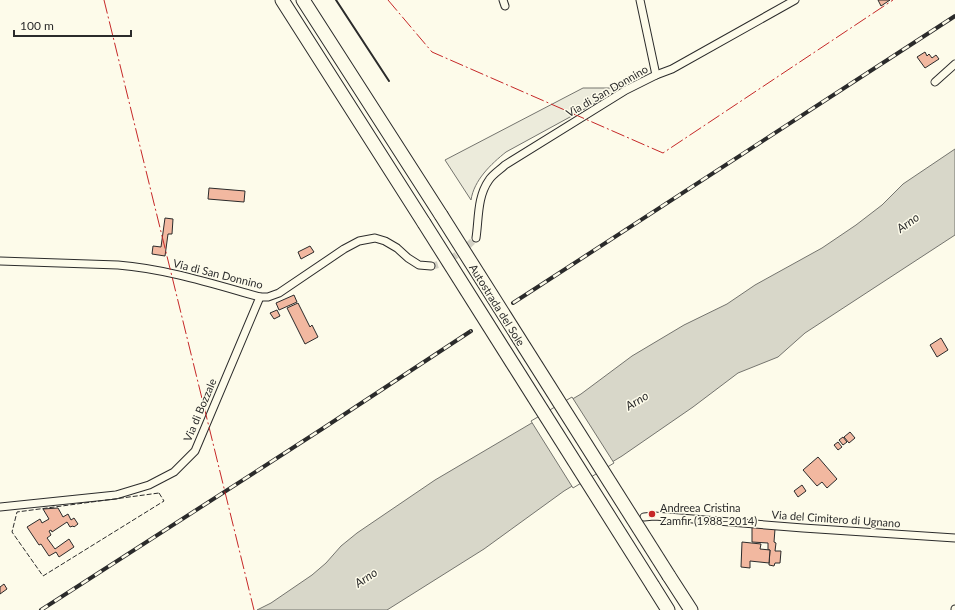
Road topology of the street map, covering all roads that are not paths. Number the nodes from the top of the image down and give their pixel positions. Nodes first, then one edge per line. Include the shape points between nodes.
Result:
1 (282, 0) edge
2 (303, 0) edge
3 (640, 0) edge
4 (795, 0) edge
5 (955, 64) edge
6 (656, 75) junction
7 (935, 82) dead end
8 (476, 238) tunnel mouth
9 (0, 261) edge
10 (431, 266) tunnel mouth
11 (260, 297) junction
12 (0, 507) edge
13 (644, 517) dead end
14 (955, 538) edge
15 (668, 610) edge
16 (691, 610) edge

1 - 15 highway, Autostrada del Sole, bridge
2 - 16 highway, Autostrada del Sole, bridge
3 - 6 street
4 - 6 street, Via di San Donnino via 672,69
5 - 7 street
6 - 8 street, Via di San Donnino via 626,90 505,165 489,179 480,198
9 - 11 street, Via di San Donnino via 137,266
10 - 11 street, Via di San Donnino via 419,265 385,241 367,239 344,249 279,293
11 - 12 street, Via di Bozzale via 195,451 174,472 149,485 116,495
13 - 14 street, Via del Cimitero di Ugnano

